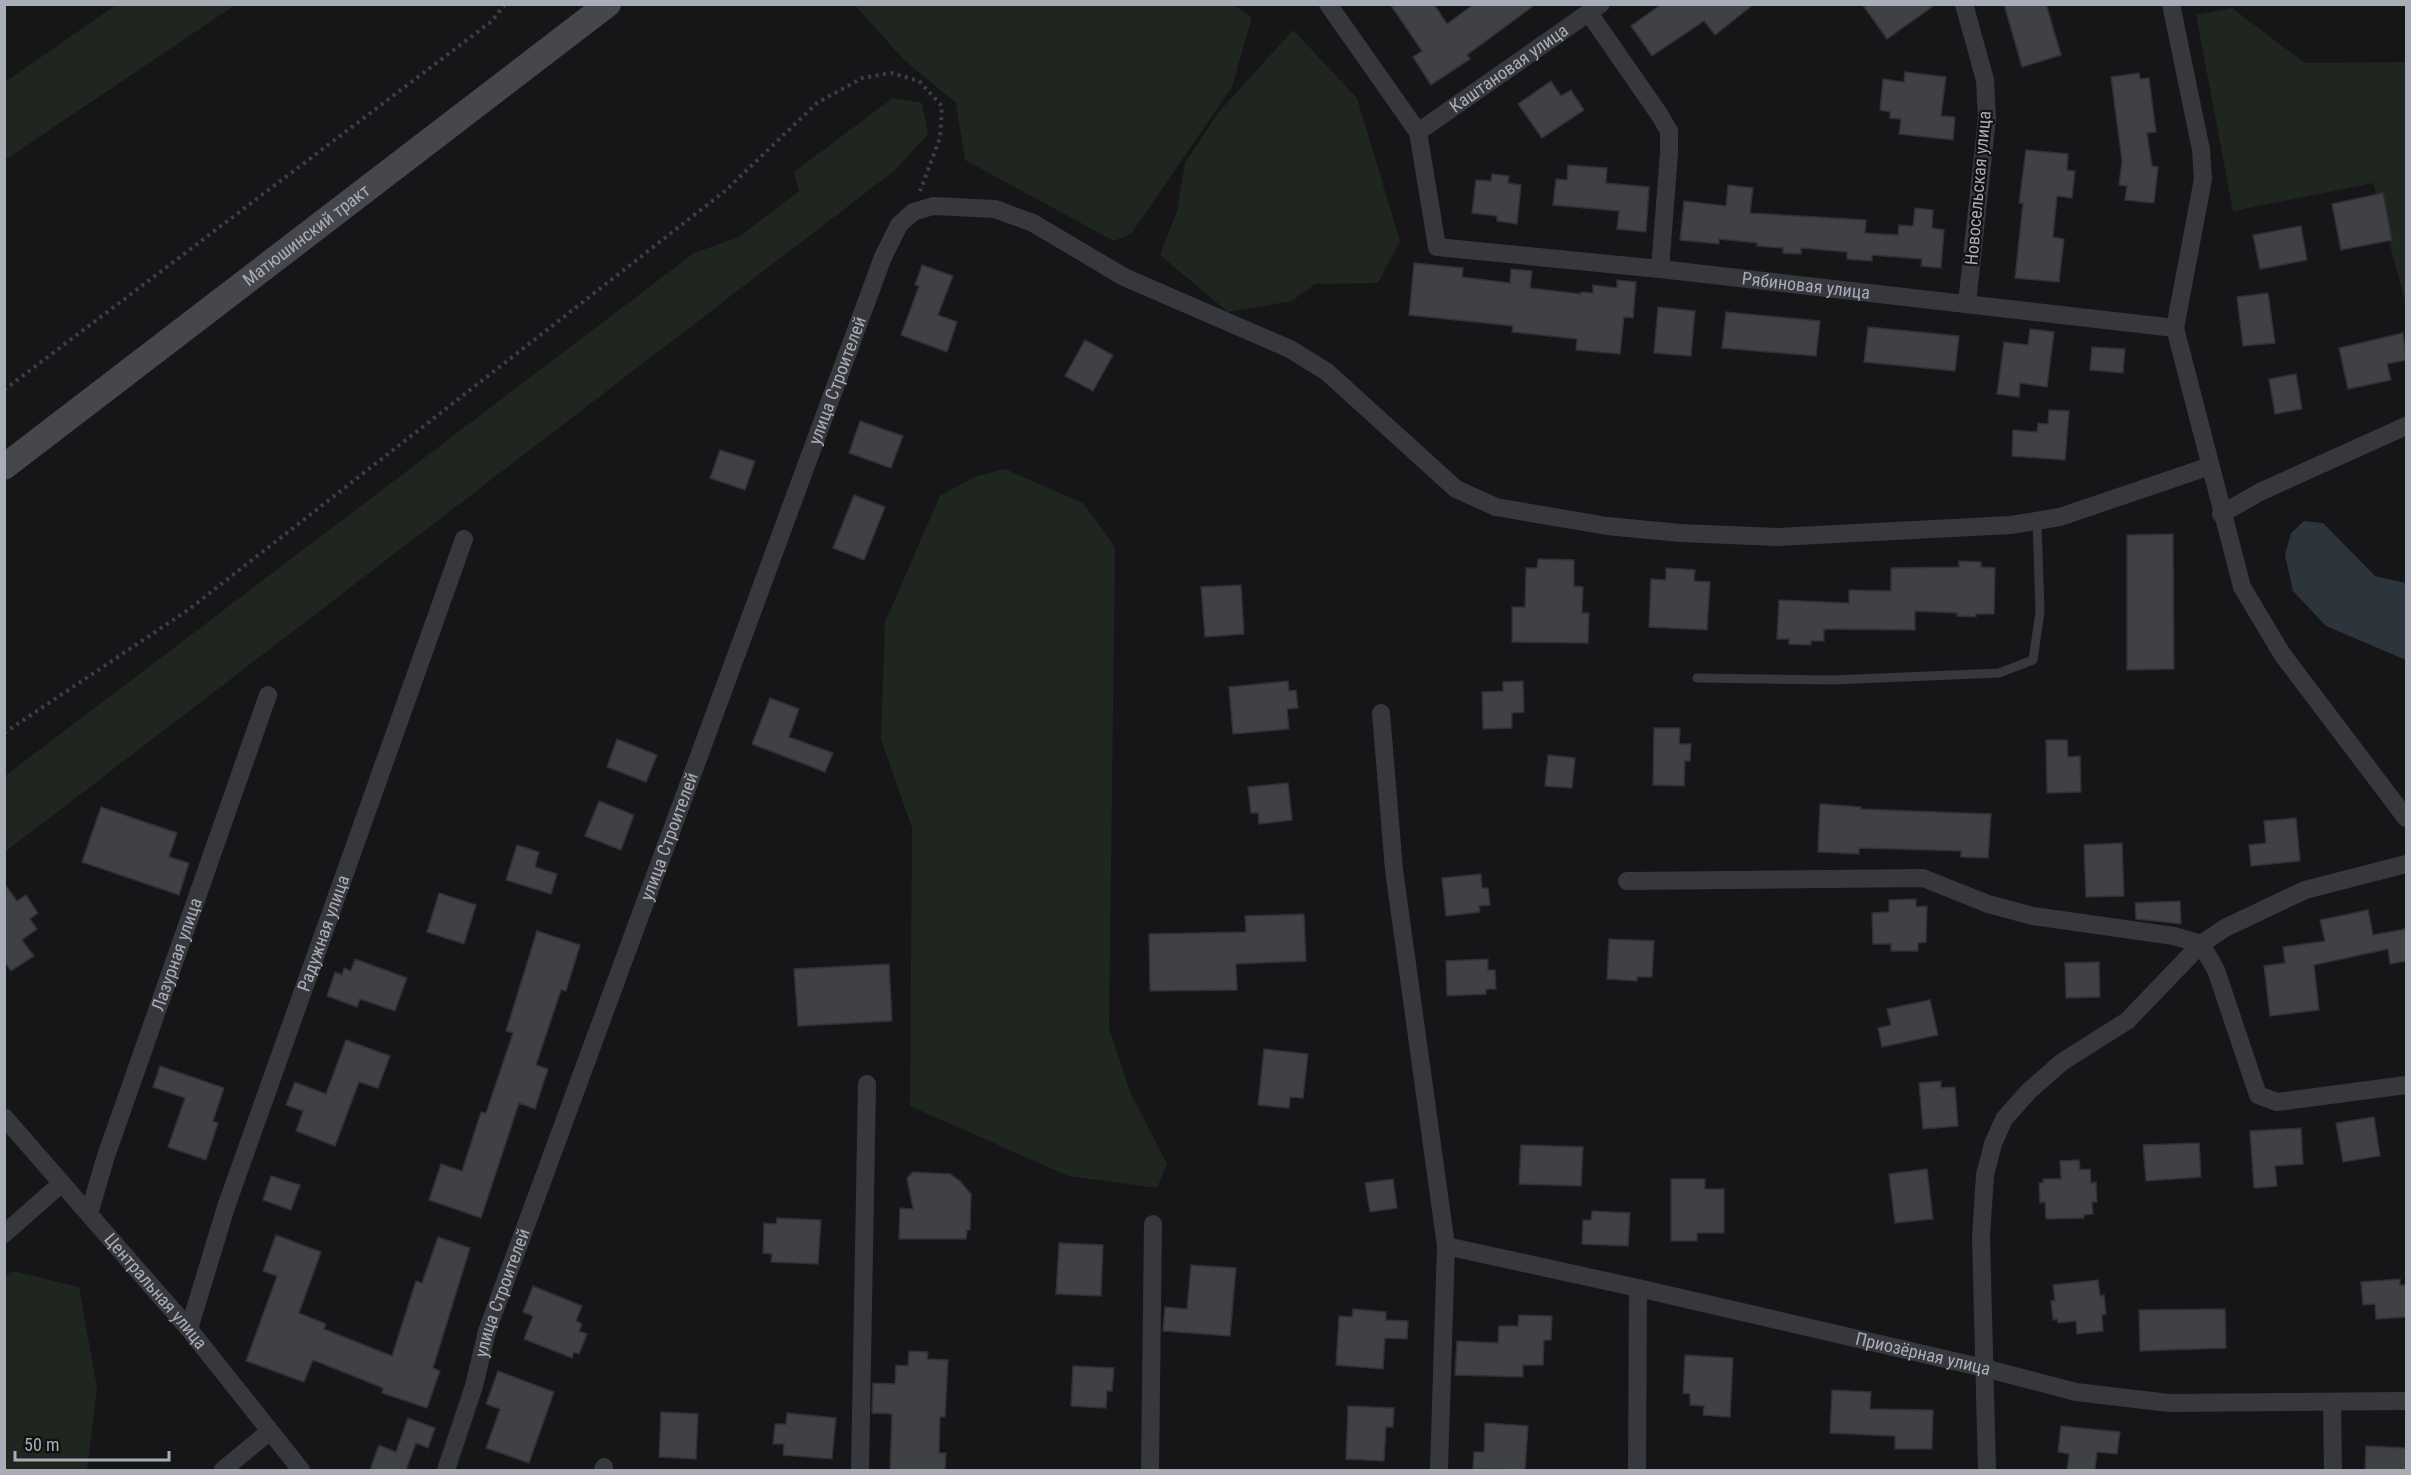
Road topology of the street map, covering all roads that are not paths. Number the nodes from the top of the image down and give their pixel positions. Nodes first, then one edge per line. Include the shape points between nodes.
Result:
1 (608, 4) edge
2 (1328, 4) edge
3 (1964, 4) edge
4 (2171, 4) edge
5 (1595, 9) edge
6 (1418, 132) junction
7 (1660, 268) junction
8 (1967, 303) junction
9 (2175, 328) junction
10 (2406, 426) edge
11 (2210, 466) junction
12 (4, 467) edge
13 (2221, 514) junction
14 (2037, 521) junction
15 (464, 539) dead end
16 (1696, 678) dead end
17 (268, 695) dead end
18 (1381, 713) dead end
19 (2406, 819) edge
20 (2406, 864) edge
21 (1627, 881) dead end
22 (2201, 944) junction
23 (867, 1084) dead end
24 (2406, 1085) edge
25 (4, 1117) edge
26 (62, 1183) junction
27 (89, 1214) junction
28 (1153, 1224) dead end
29 (4, 1234) edge
30 (1446, 1246) junction
31 (1638, 1288) junction
32 (189, 1329) junction
33 (1984, 1368) junction
34 (2406, 1401) edge
35 (2332, 1402) junction
36 (270, 1431) junction
37 (224, 1470) edge
38 (301, 1470) edge
39 (446, 1470) edge
40 (860, 1470) edge
41 (1150, 1470) edge
42 (1439, 1470) edge
43 (1637, 1470) edge
44 (1987, 1470) edge
45 (2333, 1470) edge

1 - 12 main road, Матюшинский тракт
2 - 6 street
3 - 8 street, Новосельская улица via 1985,80 1987,118
4 - 9 street via 2201,150 2203,179
5 - 6 street, Каштановая улица
5 - 7 street via 1669,131
6 - 7 street, Рябиновая улица via 1437,247
7 - 8 street, Рябиновая улица
8 - 9 street, Рябиновая улица
9 - 11 street
10 - 13 street via 2260,492
11 - 13 street
11 - 14 street via 2060,517
13 - 19 street via 2242,587 2276,645
14 - 16 lane via 2040,612 2033,660 1999,673 1833,680
14 - 39 street, улица Строителей via 1777,537 1607,526 1496,507 1456,489 1327,372 1290,349 1124,277 1033,223 995,209 933,206 912,212 898,225 879,268 487,1331 474,1386
15 - 32 street, Радужная улица via 226,1207
17 - 27 street, Лазурная улица
18 - 30 street via 1394,870
20 - 22 street via 2306,890 2225,928
21 - 22 street via 1923,878 1988,904 2033,916 2174,936
22 - 24 street via 2216,970 2258,1095 2277,1102
22 - 33 street via 2127,1021 2062,1062 2004,1119 1985,1175 1981,1237
23 - 40 street
25 - 26 street, Центральная улица
26 - 27 street, Центральная улица
26 - 29 street
27 - 32 street, Центральная улица
28 - 41 street
30 - 31 street, Приозёрная улица
30 - 42 street
31 - 33 street, Приозёрная улица
31 - 43 street
32 - 36 street, Центральная улица
33 - 35 street, Приозёрная улица via 2076,1392 2169,1403
33 - 44 street
34 - 35 street, Приозёрная улица
35 - 45 street
36 - 37 street
36 - 38 street, Центральная улица

